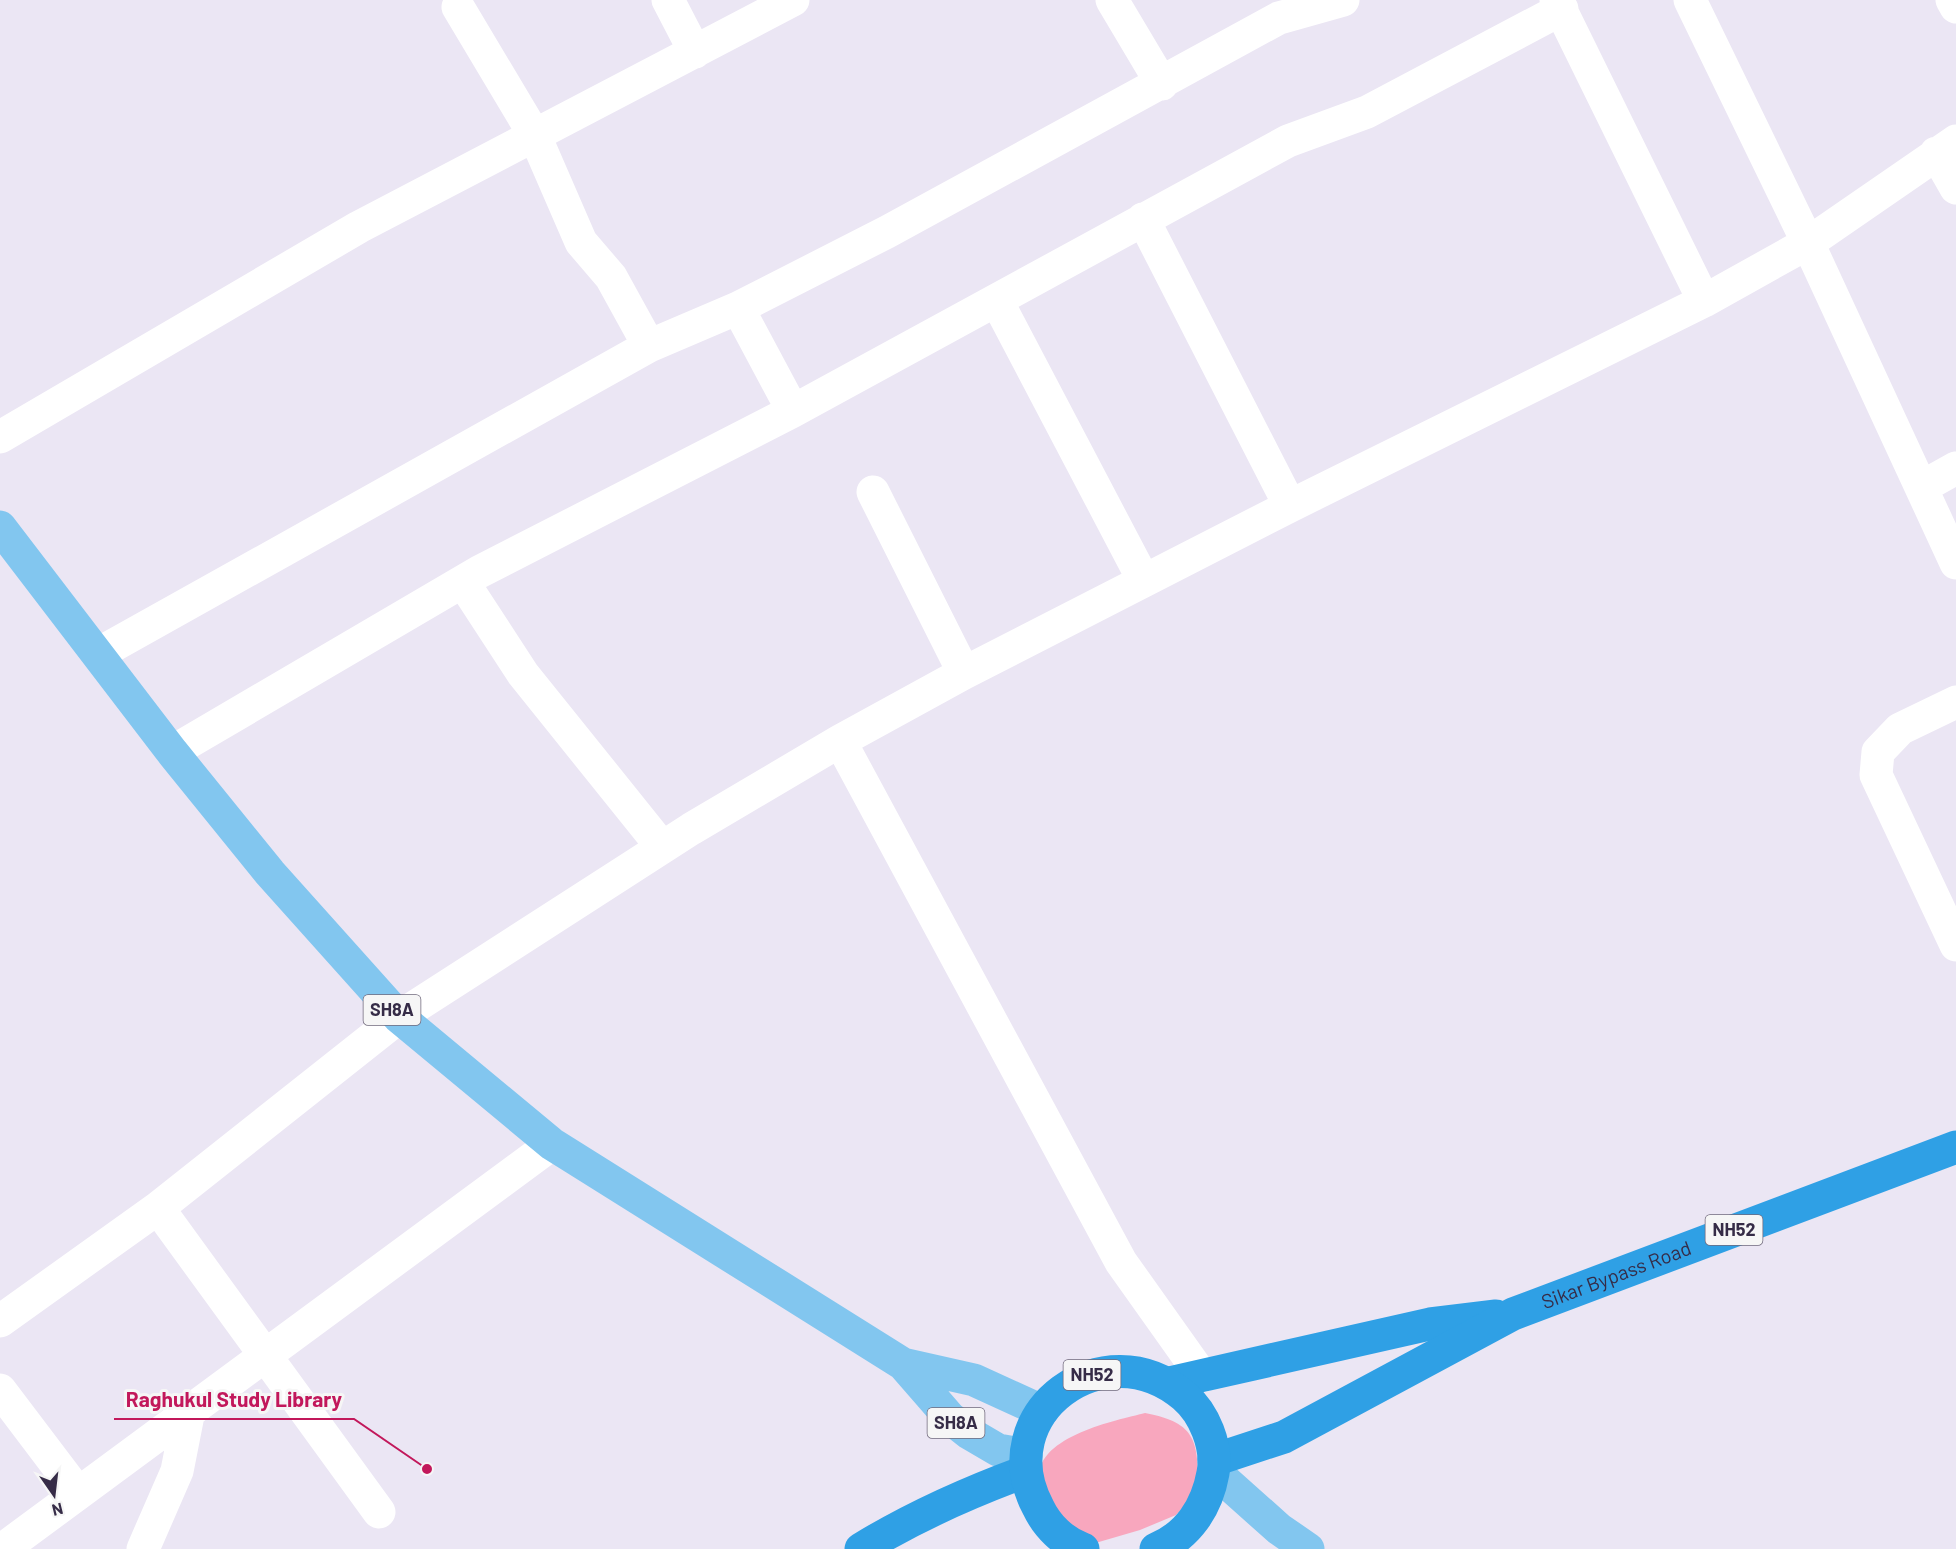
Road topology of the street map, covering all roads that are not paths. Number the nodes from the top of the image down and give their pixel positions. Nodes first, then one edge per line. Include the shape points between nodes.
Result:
1 (668, 0) edge
2 (793, 0) edge
3 (1112, 0) edge
4 (1343, 0) edge
5 (1690, 0) edge
6 (1952, 0) edge
7 (1559, 5) edge
8 (458, 7) dead end
9 (1956, 7) edge
10 (694, 52) junction
11 (1162, 84) junction
12 (535, 136) junction
13 (1946, 147) edge
14 (1956, 188) edge
15 (1143, 219) junction
16 (1808, 243) junction
17 (997, 301) junction
18 (1704, 301) junction
19 (738, 308) junction
20 (649, 346) junction
21 (793, 411) junction
22 (0, 436) edge
23 (1956, 468) edge
24 (1922, 487) junction
25 (873, 492) dead end
26 (1290, 506) junction
27 (0, 527) edge
28 (1956, 563) edge
29 (1144, 581) junction
30 (463, 582) junction
31 (98, 654) junction
32 (964, 673) junction
33 (1956, 702) edge
34 (840, 741) junction
35 (172, 752) junction
36 (662, 848) junction
37 (1956, 945) edge
38 (399, 1017) junction
39 (552, 1144) junction
40 (1956, 1146) edge
41 (158, 1208) junction
42 (1513, 1314) junction
43 (0, 1321) edge
44 (264, 1354) junction
45 (903, 1364) junction
46 (1202, 1376) junction
47 (1168, 1383) junction
48 (0, 1389) edge
49 (189, 1410) junction
50 (1042, 1411) junction
51 (1025, 1464) junction
52 (1214, 1466) junction
53 (78, 1493) junction
54 (379, 1512) dead end
55 (1076, 1548) edge
56 (3, 1549) edge
57 (143, 1549) edge
58 (861, 1549) edge
59 (1156, 1549) edge
60 (1308, 1549) edge

1 - 10 street
2 - 10 street
3 - 11 street
4 - 11 street via 1279,18
5 - 16 street
6 - 9 street
7 - 15 street via 1367,112 1288,141
7 - 18 street
8 - 12 street
10 - 12 street
11 - 19 street
12 - 20 street via 581,242 611,277
12 - 22 street via 359,227
13 - 14 street
13 - 16 street
15 - 17 street
15 - 26 street
16 - 18 street
16 - 24 street
17 - 21 street
17 - 29 street
18 - 26 street
19 - 20 street
19 - 21 street
20 - 31 street
21 - 30 street
23 - 24 street
24 - 28 street
25 - 32 street
26 - 29 street
27 - 31 main road, SH8A
29 - 32 street
30 - 35 street
30 - 36 street via 523,674
31 - 35 main road, SH8A
32 - 34 street
33 - 37 street via 1900,729 1878,752 1876,775
34 - 36 street
34 - 46 street via 1121,1262
35 - 38 main road, SH8A via 270,873
36 - 38 street
38 - 39 main road, SH8A
38 - 41 street
39 - 44 street
39 - 45 main road, SH8A
40 - 42 highway, Sikar Bypass Road / NH52
41 - 43 street
41 - 44 street
42 - 46 highway, Sikar Bypass Road / NH52 via 1430,1324
42 - 52 highway, Sikar Bypass Road / NH52 via 1284,1437
44 - 49 street
44 - 54 street
45 - 50 main road, SH8A via 974,1380
45 - 51 main road, SH8A via 956,1423
46 - 47 highway, Sikar Bypass Road / NH52
47 - 50 highway, NH52 via 1142,1372 1114,1370 1086,1376
47 - 52 highway, NH52 via 1192,1403 1208,1430
48 - 53 street
49 - 53 street
49 - 57 street via 177,1471
50 - 51 highway, NH52 via 1029,1439
51 - 55 highway via 1032,1497 1043,1517
51 - 58 highway via 901,1524
52 - 59 highway, NH52 via 1209,1494 1199,1514 1184,1532
52 - 60 main road via 1279,1529
53 - 56 street

